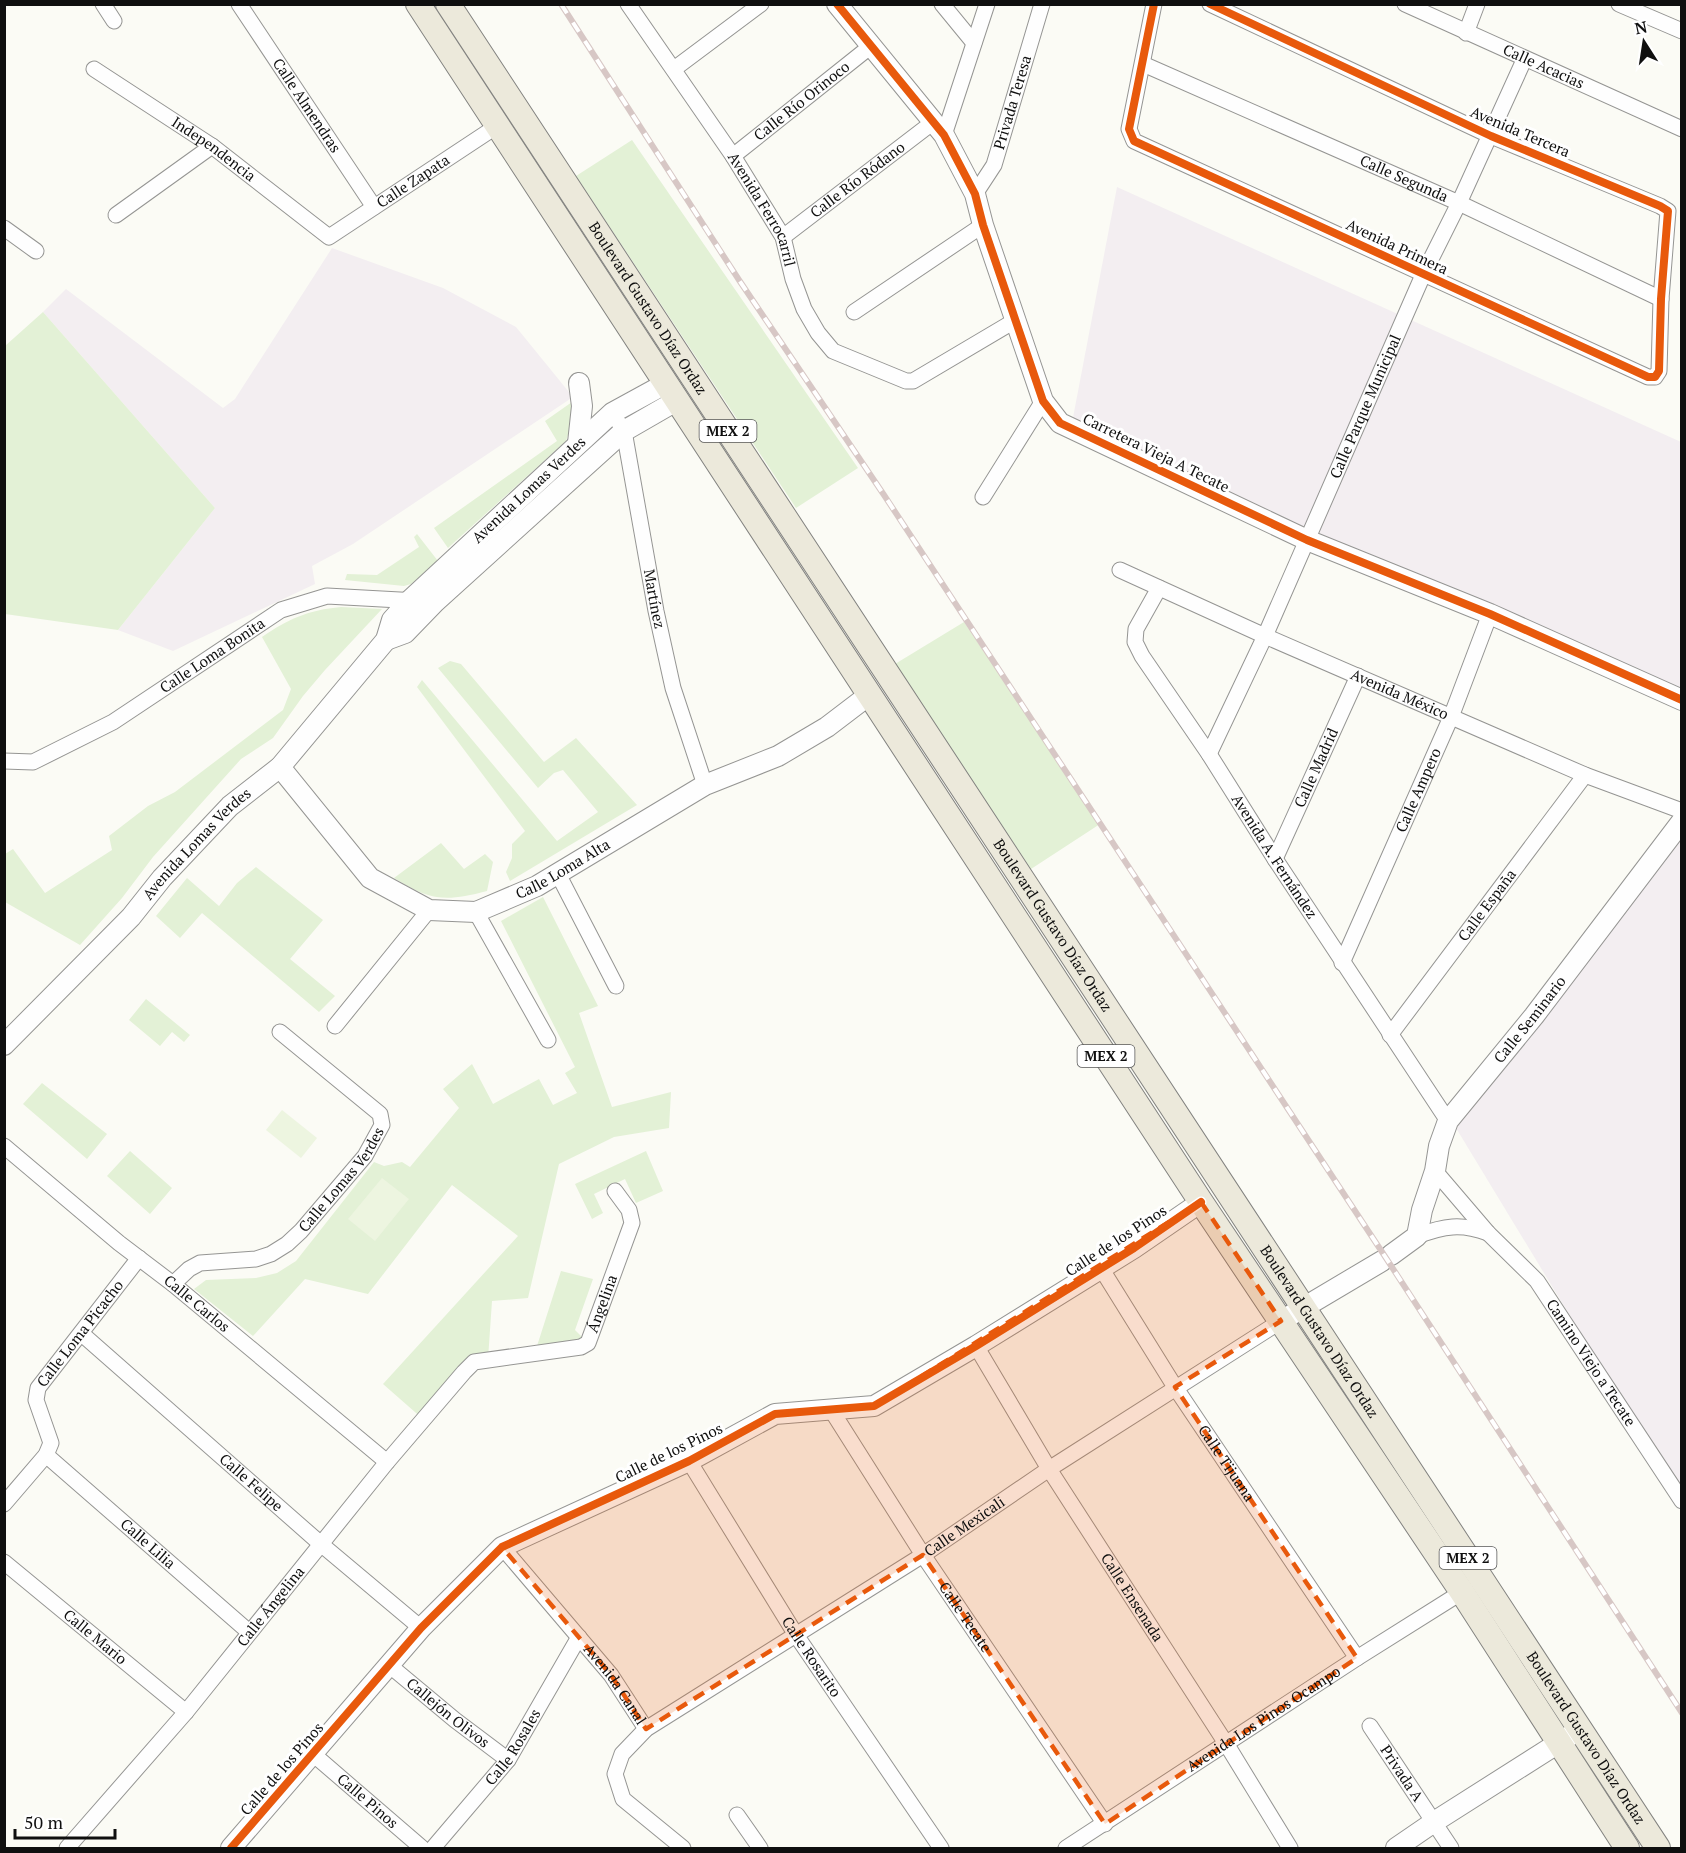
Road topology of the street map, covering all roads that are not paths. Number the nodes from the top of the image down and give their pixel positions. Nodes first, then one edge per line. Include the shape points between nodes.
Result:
1 (104, 4) edge
2 (239, 4) edge
3 (418, 4) edge
4 (448, 4) edge
5 (628, 4) edge
6 (761, 4) edge
7 (837, 4) edge
8 (942, 4) edge
9 (987, 4) edge
10 (1042, 4) edge
11 (1154, 4) edge
12 (1210, 4) edge
13 (1405, 4) edge
14 (1477, 4) edge
15 (1619, 4) edge
16 (114, 21) dead end
17 (1682, 31) edge
18 (1466, 33) junction
19 (974, 43) junction
20 (871, 46) junction
21 (1524, 60) junction
22 (1143, 64) junction
23 (94, 69) dead end
24 (674, 69) junction
25 (497, 126) junction
26 (938, 129) junction
27 (1682, 129) edge
28 (1491, 136) junction
29 (212, 146) junction
30 (733, 156) junction
31 (975, 194) junction
32 (1459, 203) junction
33 (374, 207) junction
34 (116, 215) dead end
35 (983, 225) junction
36 (4, 228) edge
37 (329, 237) joint
38 (783, 237) junction
39 (36, 251) dead end
40 (1423, 274) junction
41 (1661, 299) junction
42 (854, 312) dead end
43 (1016, 320) junction
44 (1655, 377) joint
45 (579, 383) dead end
46 (670, 392) junction
47 (1043, 401) junction
48 (612, 413) junction
49 (624, 431) junction
50 (578, 444) junction
51 (983, 497) dead end
52 (1307, 540) junction
53 (1120, 570) dead end
54 (1158, 588) junction
55 (410, 600) junction
56 (435, 602) junction
57 (1490, 614) junction
58 (1266, 636) junction
59 (386, 640) junction
60 (1358, 676) junction
61 (869, 695) junction
62 (1682, 700) edge
63 (1451, 717) junction
64 (1209, 754) junction
65 (4, 760) edge
66 (280, 767) junction
67 (1585, 775) junction
68 (705, 785) junction
69 (1682, 812) edge
70 (1682, 821) edge
71 (1008, 858) junction
72 (1275, 859) junction
73 (557, 872) junction
74 (987, 872) junction
75 (429, 910) junction
76 (476, 912) junction
77 (1342, 963) junction
78 (616, 986) dead end
79 (334, 1026) dead end
80 (280, 1032) dead end
81 (1390, 1035) junction
82 (548, 1040) dead end
83 (4, 1045) edge
84 (1448, 1121) junction
85 (4, 1146) edge
86 (1435, 1171) junction
87 (615, 1191) dead end
88 (1201, 1202) junction
89 (1488, 1233) junction
90 (1417, 1236) junction
91 (139, 1258) junction
92 (1101, 1268) junction
93 (173, 1284) junction
94 (1302, 1307) junction
95 (1281, 1321) junction
96 (82, 1334) junction
97 (976, 1346) junction
98 (474, 1362) joint
99 (1175, 1387) junction
100 (830, 1408) junction
101 (46, 1455) junction
102 (689, 1461) junction
103 (387, 1462) junction
104 (1049, 1469) junction
105 (1682, 1501) edge
106 (4, 1504) edge
107 (322, 1545) junction
108 (502, 1547) junction
109 (923, 1555) junction
110 (4, 1562) edge
111 (1462, 1592) junction
112 (421, 1628) junction
113 (249, 1632) junction
114 (796, 1635) junction
115 (579, 1636) junction
116 (1357, 1658) junction
117 (389, 1665) junction
118 (186, 1712) junction
119 (1370, 1726) dead end
120 (1580, 1728) junction
121 (646, 1729) junction
122 (1558, 1743) junction
123 (1227, 1744) junction
124 (313, 1754) junction
125 (508, 1760) junction
126 (737, 1815) dead end
127 (1434, 1822) junction
128 (1105, 1824) junction
129 (67, 1848) edge
130 (231, 1848) edge
131 (422, 1848) edge
132 (434, 1848) edge
133 (683, 1848) edge
134 (760, 1848) edge
135 (942, 1848) edge
136 (1066, 1848) edge
137 (1290, 1848) edge
138 (1396, 1848) edge
139 (1451, 1848) edge
140 (1627, 1848) edge
141 (1658, 1848) edge

1 - 16 street
2 - 33 street, Calle Almendras
3 - 25 main road, Boulevard Gustavo Díaz Ordaz / MEX 2
4 - 71 main road, Boulevard Gustavo Díaz Ordaz / MEX 2
5 - 24 street, Avenida Ferrocarril
6 - 24 street
7 - 20 street, Carretera Vieja A Tecate
8 - 19 street
9 - 19 street
10 - 31 street, Privada Teresa via 994,165
11 - 22 street
12 - 28 street, Avenida Tercera
13 - 18 street, Calle Acacias
14 - 18 street
15 - 17 street
18 - 21 street, Calle Acacias
19 - 26 street
20 - 26 street, Carretera Vieja A Tecate
20 - 30 street, Calle Río Orinoco
21 - 27 street, Calle Acacias
21 - 28 street, Calle Parque Municipal
22 - 32 street, Calle Segunda
22 - 40 street, Avenida Primera via 1129,129 1134,141
23 - 29 street, Independencia
24 - 30 street, Avenida Ferrocarril
25 - 33 street, Calle Zapata
25 - 46 main road, Boulevard Gustavo Díaz Ordaz / MEX 2
26 - 31 street, Carretera Vieja A Tecate
26 - 38 street, Calle Río Ródano
28 - 32 street, Calle Parque Municipal
28 - 41 street, Avenida Tercera via 1668,211
29 - 34 street
29 - 37 street, Independencia
30 - 38 street, Avenida Ferrocarril
31 - 35 street, Carretera Vieja A Tecate
32 - 40 street, Calle Parque Municipal
32 - 41 street, Calle Segunda
33 - 37 street, Calle Zapata
35 - 42 street
35 - 43 street, Carretera Vieja A Tecate
36 - 39 street
38 - 43 street, Avenida Ferrocarril via 804,309 833,351 906,381 913,381
40 - 44 street, Avenida Primera
40 - 52 street, Calle Parque Municipal
41 - 44 street, Avenida Tercera via 1659,371
43 - 47 street, Carretera Vieja A Tecate
45 - 50 street via 582,406
46 - 48 street, Avenida Lomas Verdes
46 - 49 street, Avenida Lomas Verdes
46 - 61 main road, Boulevard Gustavo Díaz Ordaz / MEX 2
47 - 51 street
47 - 52 street, Carretera Vieja A Tecate via 1060,423
48 - 49 street, Martínez
48 - 50 street, Avenida Lomas Verdes
49 - 56 street, Avenida Lomas Verdes
49 - 68 street, Martínez via 671,677
50 - 55 street, Avenida Lomas Verdes
52 - 57 street, Carretera Vieja A Tecate
52 - 58 street, Calle Parque Municipal
53 - 54 street, Avenida México
54 - 58 street, Avenida México
54 - 64 street, Avenida A. Fernández via 1136,629 1135,642
55 - 56 street, Calle Loma Bonita
55 - 59 street, Avenida Lomas Verdes via 392,620
55 - 65 street, Calle Loma Bonita via 327,596 281,610 113,722 33,762
56 - 59 street, Avenida Lomas Verdes via 405,633
57 - 62 street, Carretera Vieja A Tecate
57 - 63 street, Calle Ampero
58 - 60 street, Avenida México
58 - 64 street, Calle Parque Municipal
59 - 66 street, Avenida Lomas Verdes
60 - 63 street, Avenida México
60 - 72 street, Calle Madrid
61 - 68 street, Calle Loma Alta via 827,727 778,756
61 - 74 main road, Boulevard Gustavo Díaz Ordaz / MEX 2
63 - 67 street, Avenida México
63 - 77 street, Calle Ampero
64 - 72 street, Avenida A. Fernández
66 - 75 street, Calle Loma Alta via 370,878
66 - 83 street, Avenida Lomas Verdes via 230,806 131,917
67 - 69 street, Avenida México
67 - 81 street, Calle España
68 - 73 street, Calle Loma Alta
70 - 84 street, Calle Seminario via 1534,1016
71 - 74 main road
71 - 94 main road, Boulevard Gustavo Díaz Ordaz / MEX 2
72 - 77 street, Avenida A. Fernández
73 - 76 street, Calle Loma Alta via 537,886
73 - 78 street
74 - 88 main road, Boulevard Gustavo Díaz Ordaz / MEX 2
75 - 76 street, Calle Loma Alta
75 - 79 street
76 - 82 street
77 - 81 street, Avenida A. Fernández
80 - 93 street, Calle Lomas Verdes via 380,1114 382,1125 365,1156 287,1244 256,1259 200,1263
81 - 84 street, Avenida A. Fernández
84 - 86 street, Calle Seminario
85 - 91 street, Calle Carlos
86 - 89 street, Camino Viejo a Tecate
86 - 90 street, Calle Seminario
87 - 98 street, Ángelina via 632,1223 588,1343
88 - 92 street, Calle de los Pinos
88 - 95 main road, Boulevard Gustavo Díaz Ordaz / MEX 2
89 - 90 street via 1454,1226
89 - 105 street, Camino Viejo a Tecate via 1537,1281
90 - 94 street
91 - 93 street, Calle Carlos
91 - 96 street, Calle Loma Picacho
92 - 97 street, Calle de los Pinos
92 - 99 street, Calle Tijuana
93 - 103 street, Calle Carlos
94 - 95 street
94 - 120 main road, Boulevard Gustavo Díaz Ordaz / MEX 2
95 - 99 street, Calle Mexicali
95 - 111 main road, Boulevard Gustavo Díaz Ordaz / MEX 2
96 - 101 street, Calle Loma Picacho via 38,1388 36,1400 51,1443
96 - 107 street, Calle Felipe
97 - 100 street, Calle de los Pinos via 874,1406
97 - 104 street, Calle Ensenada
98 - 103 street, Calle Ángelina
99 - 104 street, Calle Mexicali
99 - 116 street, Calle Tijuana
100 - 102 street, Calle de los Pinos via 775,1414
100 - 109 street, Calle Tecate
101 - 106 street
101 - 113 street, Calle Lilia
102 - 108 street, Calle de los Pinos
102 - 114 street, Calle Rosarito
103 - 107 street, Calle Ángelina
104 - 109 street, Calle Mexicali
104 - 123 street, Calle Ensenada
107 - 112 street, Calle Felipe
107 - 113 street, Calle Ángelina
108 - 112 street, Calle de los Pinos
108 - 115 street, Avenida Canal
109 - 114 street, Calle Mexicali
109 - 128 street, Calle Tecate
110 - 118 street, Calle Mario
111 - 116 street, Avenida Los Pinos Ocampo
111 - 122 main road, Boulevard Gustavo Díaz Ordaz / MEX 2
112 - 117 street, Calle de los Pinos
113 - 118 street, Calle Ángelina
114 - 121 street, Calle Mexicali
114 - 135 street, Calle Rosarito
115 - 121 street, Avenida Canal
115 - 125 street, Calle Rosales
116 - 123 street, Avenida Los Pinos Ocampo
117 - 124 street, Calle de los Pinos
117 - 125 street, Callejón Olivos
118 - 129 street, Calle Ángelina
119 - 127 street, Privada A
120 - 122 street
120 - 141 main road, Boulevard Gustavo Díaz Ordaz / MEX 2
121 - 133 street, Avenida Canal via 622,1754 615,1774 623,1799
122 - 127 street
122 - 140 main road, Boulevard Gustavo Díaz Ordaz / MEX 2
123 - 128 street, Avenida Los Pinos Ocampo
123 - 137 street, Calle Ensenada
124 - 130 street, Calle de los Pinos
124 - 131 street, Calle Pinos
125 - 132 street, Calle Rosales
126 - 134 street
127 - 138 street
127 - 139 street, Privada A
128 - 136 street, Avenida Los Pinos Ocampo

